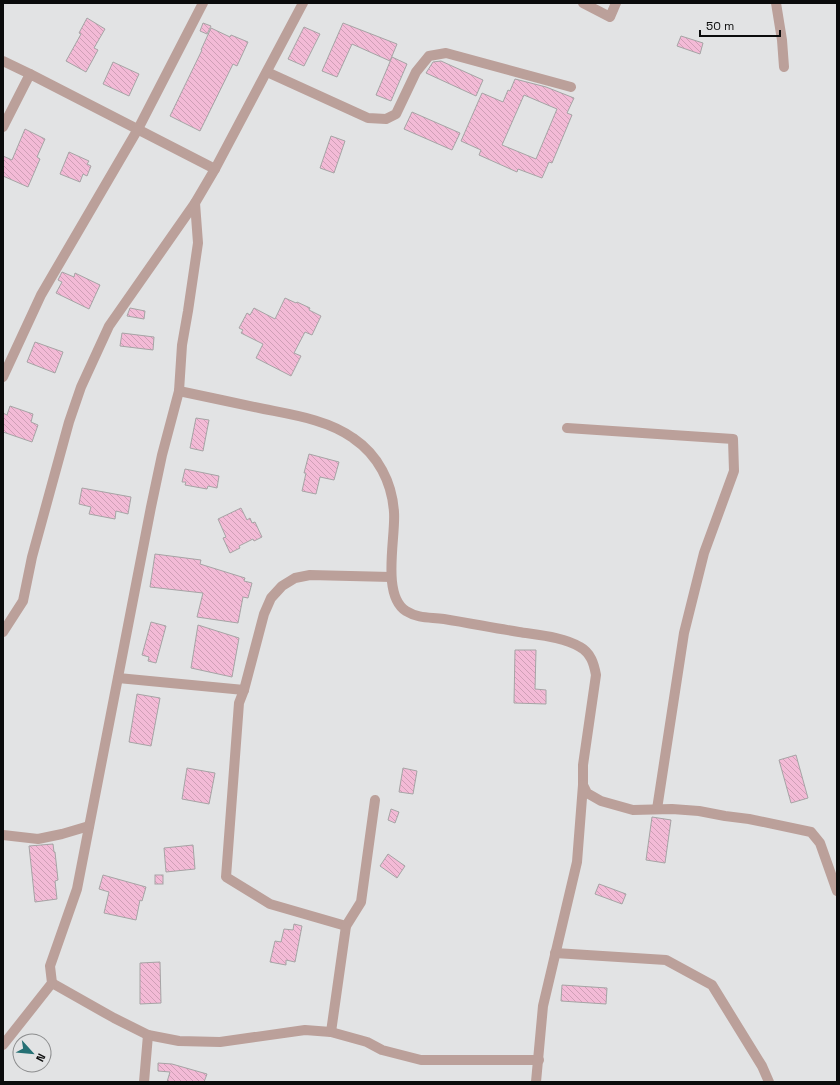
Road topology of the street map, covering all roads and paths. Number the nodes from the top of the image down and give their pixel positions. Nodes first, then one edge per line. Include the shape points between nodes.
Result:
1 (203, 3) edge
2 (303, 3) edge
3 (583, 3) edge
4 (616, 3) edge
5 (776, 3) edge
6 (3, 61) edge
7 (784, 67) dead end
8 (267, 72) junction
9 (30, 74) junction
10 (571, 87) dead end
11 (3, 127) edge
12 (138, 130) junction
13 (215, 169) junction
14 (195, 203) junction
15 (3, 377) edge
16 (179, 390) junction
17 (567, 428) dead end
18 (391, 577) junction
19 (3, 632) edge
20 (118, 678) junction
21 (244, 690) junction
22 (583, 785) junction
23 (375, 800) dead end
24 (657, 809) junction
25 (89, 826) junction
26 (3, 835) edge
27 (837, 891) edge
28 (346, 926) junction
29 (556, 953) junction
30 (52, 983) junction
31 (331, 1032) junction
32 (148, 1035) junction
33 (3, 1044) edge
34 (539, 1060) junction
35 (144, 1082) edge
36 (536, 1082) edge
37 (769, 1082) edge

1 - 12 street
2 - 8 street
3 - 4 street via 610,17
5 - 7 street
6 - 9 street
8 - 10 street via 368,118 386,119 396,114 416,72 429,56 446,53
8 - 13 street
9 - 11 street
9 - 12 street
12 - 13 street
12 - 15 street via 41,295
13 - 14 street
14 - 16 street via 198,243 182,345
14 - 19 street via 109,326 81,387 32,557 23,601
16 - 18 street via 327,425 353,438 372,454 386,477 392,496 394,513
16 - 20 street via 162,455
17 - 24 street via 733,439 734,471 704,553 684,633
18 - 21 street via 310,575 295,578 282,586 271,598 264,614
18 - 22 street via 395,597 405,610 420,618 443,619 560,639 580,647 590,656 596,675
20 - 21 street
20 - 25 street
21 - 28 street via 239,703 226,876 270,904
22 - 24 street via 587,792 601,801 633,810
22 - 29 street via 577,862
23 - 28 street via 361,902
24 - 27 street via 698,811 811,832 820,843
25 - 26 street via 38,839
25 - 30 street via 77,890 50,966
28 - 31 street
29 - 34 street via 543,1006
29 - 37 street via 666,960 712,985 762,1066
30 - 32 street
30 - 33 street
31 - 32 street via 305,1030 220,1042 179,1041
31 - 34 street via 366,1042 382,1050 421,1060
32 - 35 street
34 - 36 street

